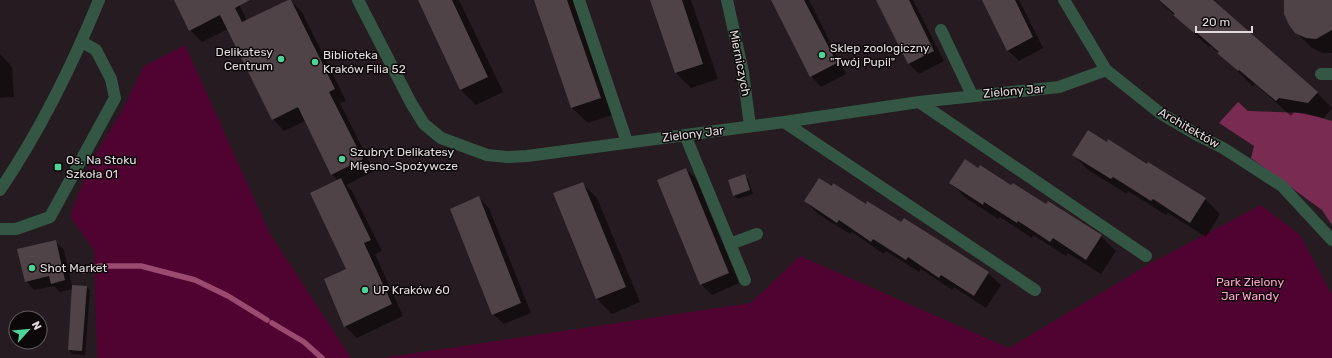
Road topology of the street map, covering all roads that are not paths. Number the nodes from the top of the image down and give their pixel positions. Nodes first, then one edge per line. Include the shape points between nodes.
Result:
1 (99, 0) edge
2 (358, 0) edge
3 (579, 0) edge
4 (727, 0) edge
5 (1064, 0) edge
6 (941, 30) dead end
7 (82, 42) junction
8 (1106, 70) junction
9 (972, 95) junction
10 (919, 102) junction
11 (784, 122) junction
12 (750, 126) junction
13 (685, 135) junction
14 (627, 142) junction
15 (0, 190) edge
16 (0, 229) edge
17 (757, 234) dead end
18 (1332, 240) edge
19 (730, 244) junction
20 (1146, 256) dead end
21 (745, 280) dead end
22 (1036, 290) dead end

1 - 7 street
2 - 14 street, Zielony Jar via 411,103 424,124 441,138 487,155 507,157
3 - 14 street
4 - 12 street, Mierniczych via 743,72
5 - 8 street, Architektów
6 - 9 street
7 - 15 street via 48,110
7 - 16 street via 96,50 111,79 115,98 50,217 16,229
8 - 9 street, Zielony Jar via 1059,87
8 - 18 street, Architektów via 1160,113 1223,148 1282,186
9 - 10 street, Zielony Jar
10 - 11 street, Zielony Jar
10 - 20 street
11 - 12 street, Zielony Jar
11 - 22 street
12 - 13 street, Zielony Jar
13 - 14 street, Zielony Jar
13 - 19 street
17 - 19 street
19 - 21 street

